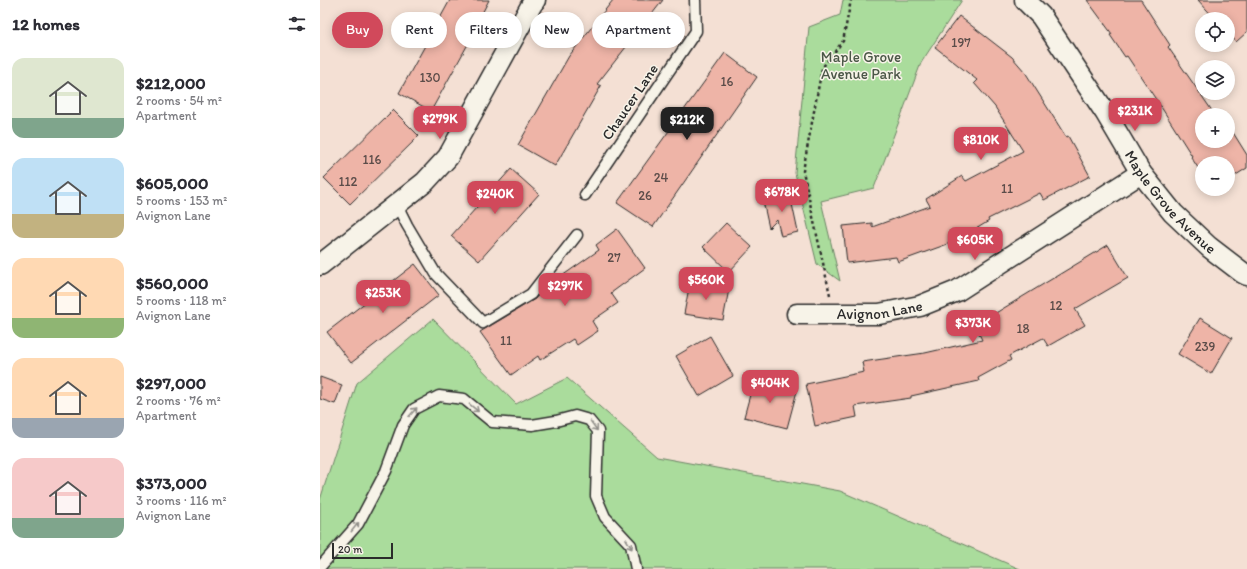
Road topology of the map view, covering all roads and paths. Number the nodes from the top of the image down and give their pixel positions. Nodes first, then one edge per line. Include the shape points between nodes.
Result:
1 (535, 0) edge
2 (695, 0) edge
3 (851, 0) edge
4 (1025, 0) edge
5 (1141, 173) junction
6 (585, 195) dead end
7 (397, 205) junction
8 (577, 235) dead end
9 (320, 265) edge
10 (1247, 274) edge
11 (797, 314) dead end
12 (835, 314) junction
13 (320, 567) edge
14 (636, 569) edge

1 - 7 street via 448,158 425,182
2 - 6 lane, Chaucer Lane via 696,31
3 - 12 path via 843,41 822,68 803,171
4 - 5 street, Maple Grove Avenue via 1041,16 1105,112
5 - 10 street, Maple Grove Avenue via 1178,218 1209,247
5 - 12 street, Avignon Lane via 957,291 920,306 879,314
7 - 8 lane via 436,274 484,323 530,294
7 - 9 street
11 - 12 street, Avignon Lane
13 -> 14 lane via 358,524 386,471 403,425 414,409 439,396 464,399 492,422 532,425 575,416 588,420 598,431 596,496 605,518 631,545

